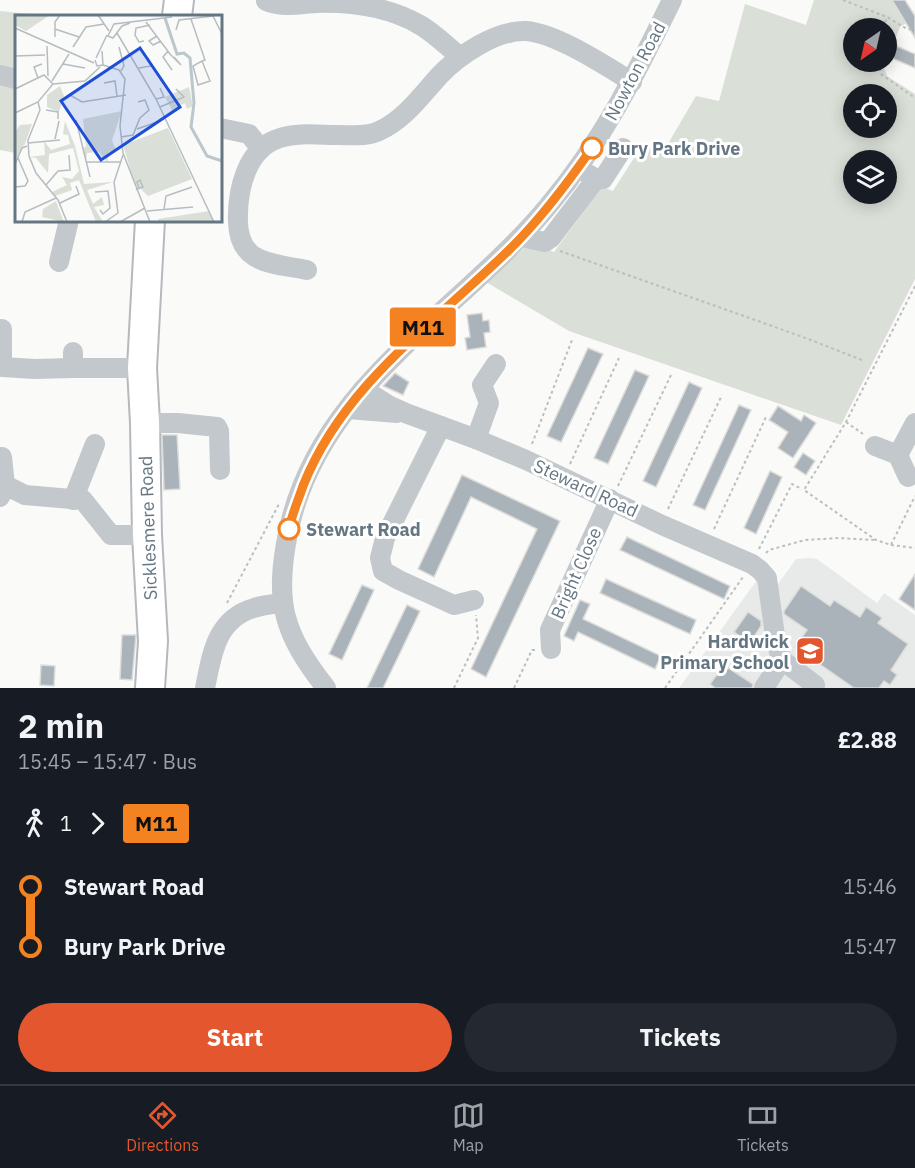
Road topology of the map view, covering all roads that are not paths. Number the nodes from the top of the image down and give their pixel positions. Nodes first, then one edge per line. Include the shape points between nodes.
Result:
1 (179, 0) edge
2 (672, 0) edge
3 (266, 1) edge
4 (177, 15) edge
5 (460, 57) junction
6 (0, 75) edge
7 (15, 79) edge
8 (632, 82) junction
9 (222, 128) edge
10 (623, 148) dead end
11 (261, 149) junction
12 (578, 168) junction
13 (596, 179) junction
14 (69, 222) edge
15 (150, 222) edge
16 (522, 237) junction
17 (59, 262) dead end
18 (298, 263) dead end
19 (2, 329) dead end
20 (496, 364) dead end
21 (142, 368) junction
22 (363, 389) junction
23 (348, 409) junction
24 (408, 414) junction
25 (146, 423) junction
26 (915, 423) edge
27 (441, 426) junction
28 (476, 439) junction
29 (95, 444) dead end
30 (875, 446) road end
31 (898, 455) junction
32 (2, 458) dead end
33 (220, 470) dead end
34 (908, 477) dead end
35 (3, 491) edge
36 (610, 499) junction
37 (74, 500) junction
38 (147, 535) junction
39 (474, 600) road end
40 (282, 603) junction
41 (551, 649) road end
42 (782, 660) junction
43 (804, 683) edge
44 (150, 688) edge
45 (205, 688) edge
46 (327, 688) edge
47 (764, 688) edge

1 - 4 highway
2 - 8 street, Nowton Road
3 - 5 street via 278,6 359,4 394,14 418,24
5 - 8 street via 503,35 525,31 562,43
5 - 11 street via 400,116 378,132 292,135
6 - 7 street
8 - 12 street, Nowton Road
9 - 11 street via 249,134
10 - 13 street via 603,179
11 - 18 street via 244,176 239,200 241,242 259,259
12 - 13 street
12 - 16 street, Nowton Road
13 - 16 street via 544,243
14 - 17 street
15 - 21 highway, Sicklesmere Road
16 - 22 street, Nowton Road
19 - 21 street via 2,367 35,369 73,360
20 - 28 street via 482,385 489,403
21 - 25 highway, Sicklesmere Road
22 - 23 street, Nowton Road
22 - 24 street, Steward Road
23 - 24 street, Steward Road
23 - 40 street, Nowton Road via 314,458 291,517 282,573
24 - 27 street, Steward Road
25 - 33 street via 217,427
25 - 38 highway, Sicklesmere Road
26 - 31 street
27 - 28 street, Steward Road
27 - 39 street via 380,558 383,571 399,580 454,604
28 - 36 street, Steward Road
29 - 37 street
30 - 31 street
31 - 34 street
32 - 35 street
35 - 37 street
36 - 41 street, Bright Close via 550,630
36 - 42 street, Steward Road via 756,567 766,578
37 - 38 street via 83,500 111,535
38 - 44 highway, Sicklesmere Road via 153,641
40 - 45 street via 253,608 223,627
40 - 46 street, Nowton Road via 305,660
42 - 43 street
42 - 47 street

